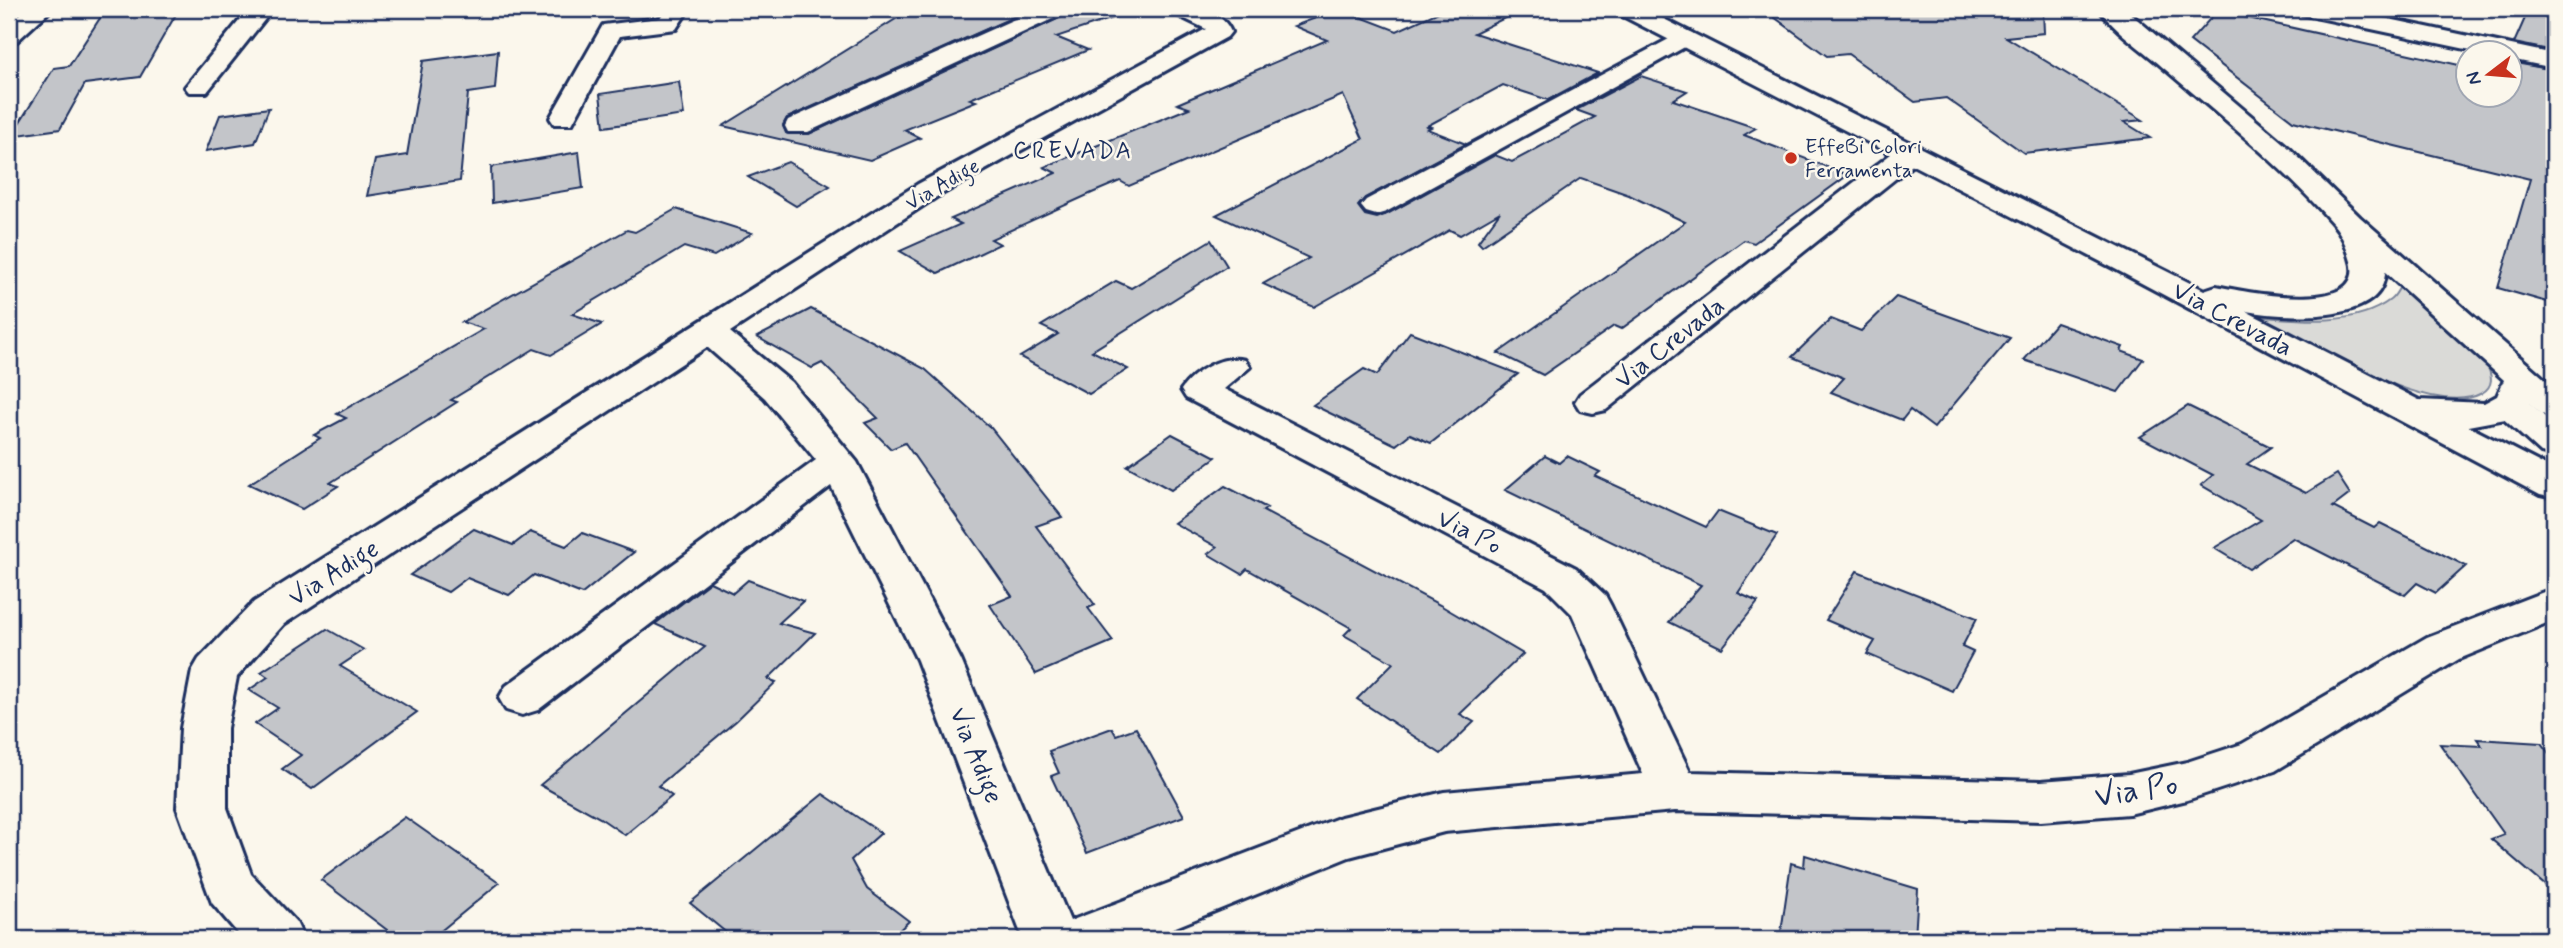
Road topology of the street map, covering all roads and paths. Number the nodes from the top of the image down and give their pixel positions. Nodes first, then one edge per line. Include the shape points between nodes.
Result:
1 (40, 9) edge
2 (261, 9) edge
3 (677, 9) edge
4 (1055, 9) edge
5 (1184, 9) edge
6 (1628, 9) edge
7 (2111, 9) edge
8 (2310, 9) edge
9 (9, 36) edge
10 (1684, 38) junction
11 (2554, 61) edge
12 (198, 87) dead end
13 (563, 118) dead end
14 (798, 126) dead end
15 (1910, 153) junction
16 (1376, 206) dead end
17 (2349, 223) junction
18 (2126, 262) junction
19 (709, 332) junction
20 (1233, 367) dead end
21 (2517, 393) junction
22 (1593, 402) dead end
23 (2402, 405) junction
24 (2554, 406) edge
25 (2554, 445) edge
26 (838, 462) junction
27 (2554, 486) edge
28 (2554, 603) edge
29 (522, 698) dead end
30 (1675, 791) junction
31 (277, 939) edge
32 (1050, 939) edge
33 (1086, 939) edge

1 - 9 street
2 - 12 street
3 - 13 street via 668,24 611,30
4 - 14 street
5 - 19 street, Via Adige via 1216,24 1219,32 928,190
6 - 10 street, Via Crevada
7 - 17 street via 2279,154
8 - 11 street
10 - 15 street, Via Crevada
10 - 16 street
15 - 18 street, Via Crevada
15 - 22 street, Via Crevada
17 - 18 street via 2369,274 2367,285 2339,302 2276,306 2238,301 2196,291
17 - 21 street
18 - 23 street, Via Crevada
19 - 26 street, Via Adige via 778,390
19 - 31 street, Via Adige via 269,612 215,671 204,728 202,808 230,887
20 - 30 street, Via Po via 1199,390 1561,578 1590,606
21 - 23 street via 2490,413 2468,416
21 - 24 street
21 - 25 street via 2529,425
23 - 27 street, Via Crevada
26 - 29 street
26 - 32 street, Via Adige via 939,660
28 - 30 street, Via Po via 2443,648 2258,758 2129,794 2041,801
30 - 33 street, Via Po via 1444,812 1341,838

